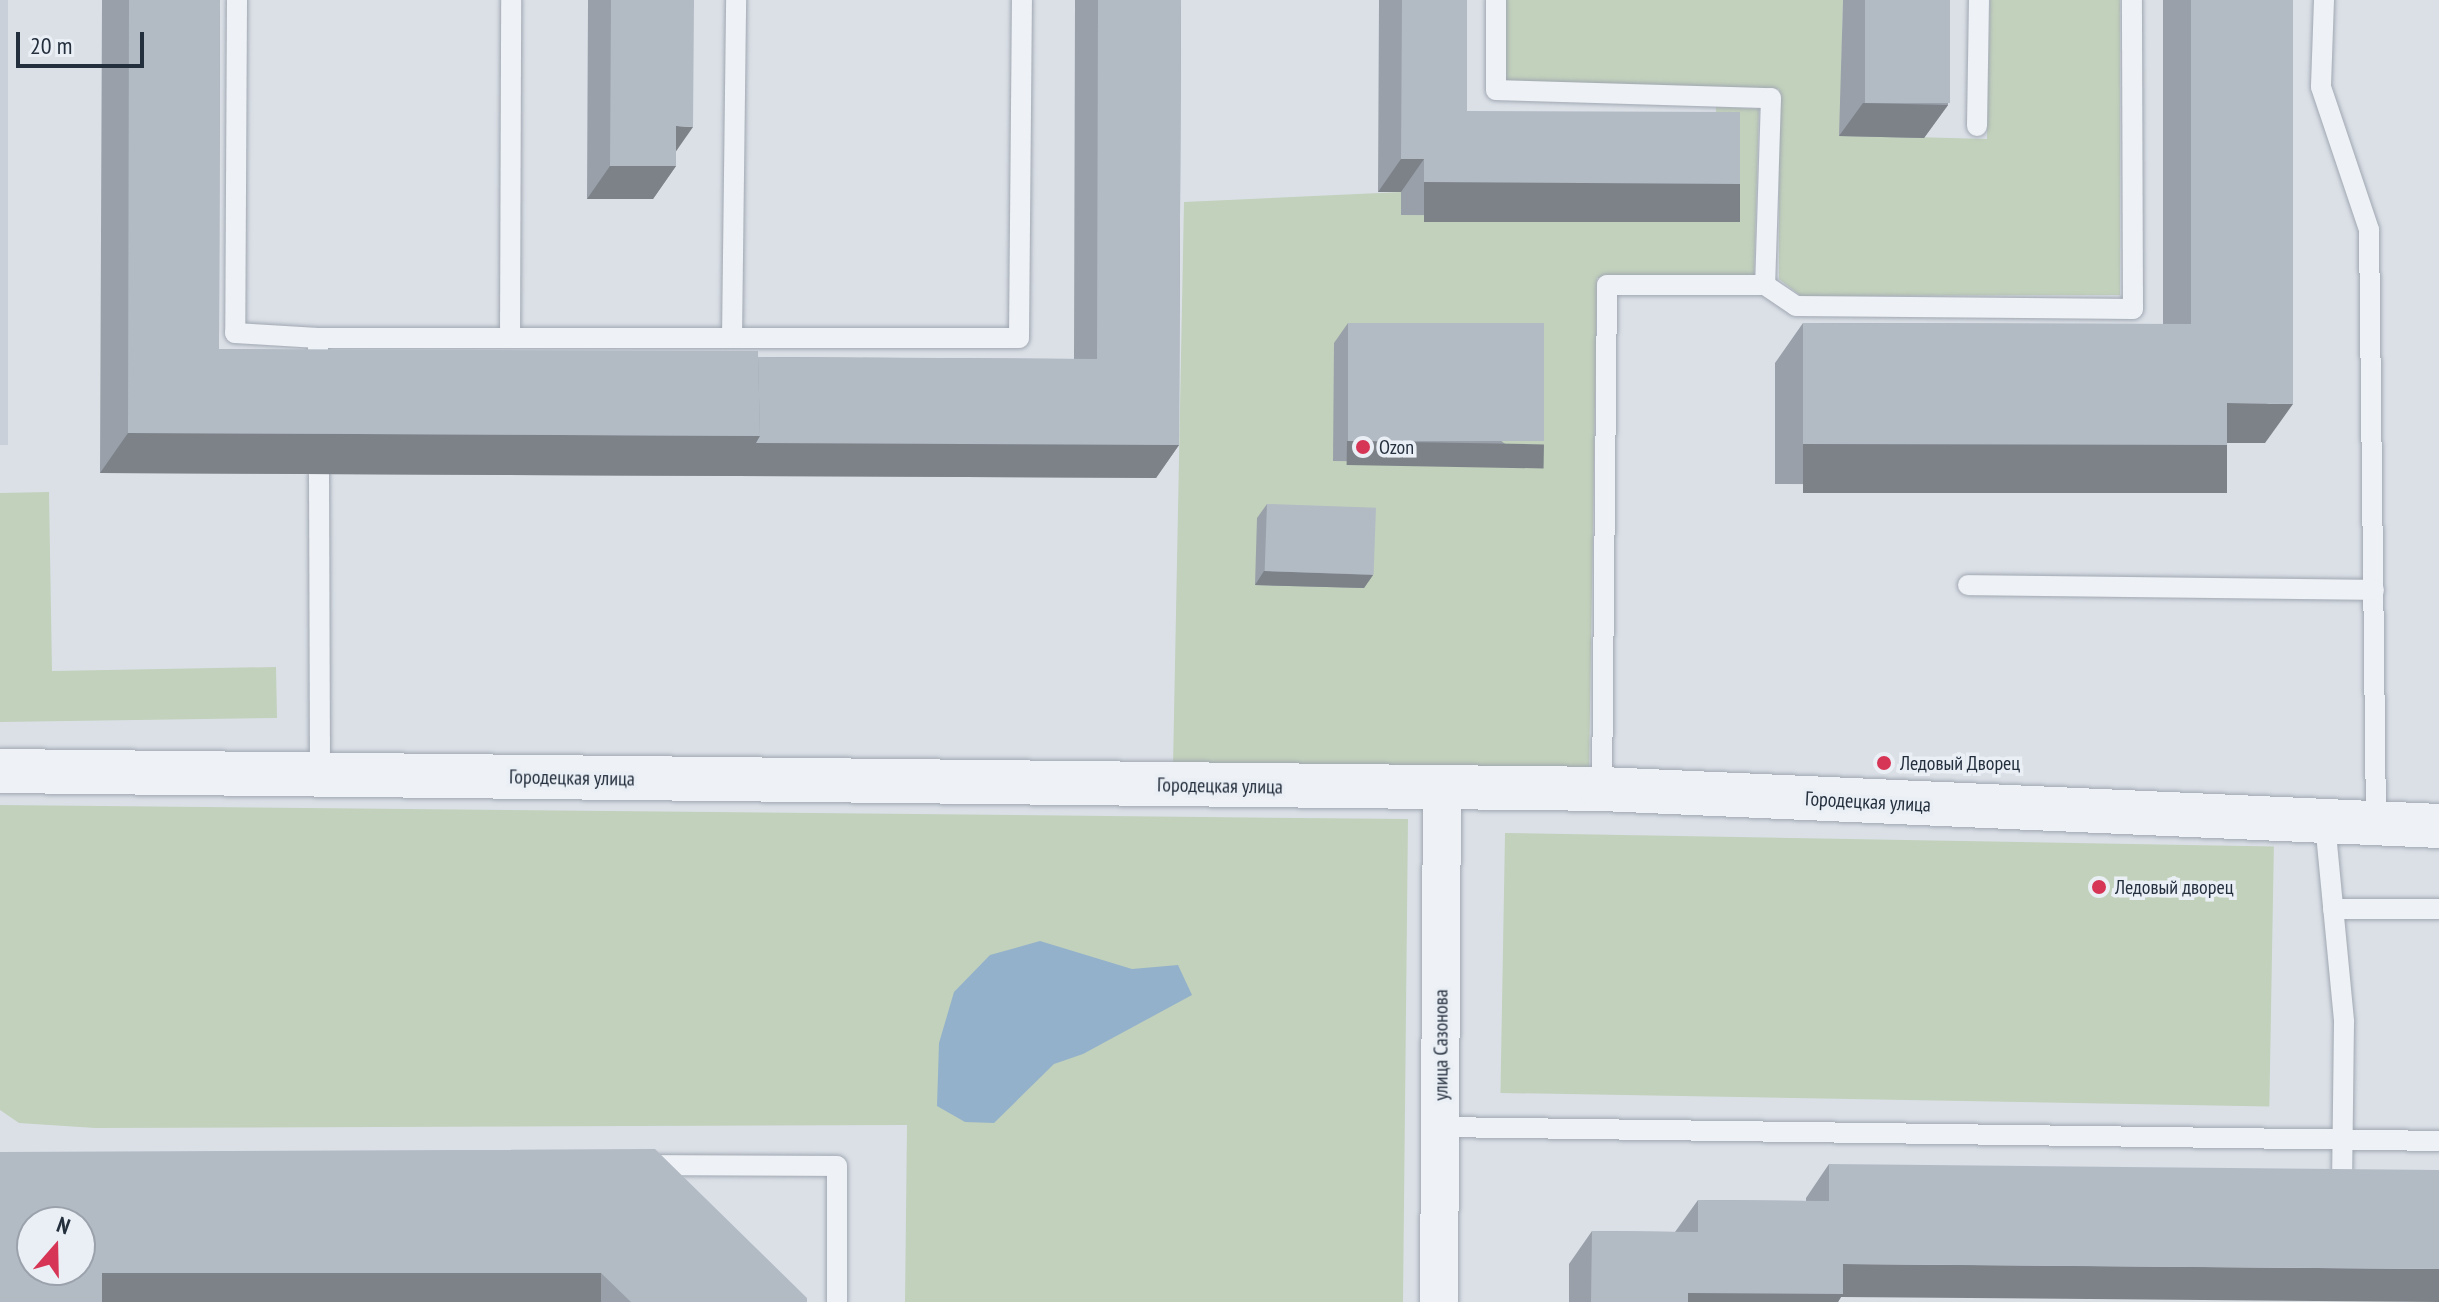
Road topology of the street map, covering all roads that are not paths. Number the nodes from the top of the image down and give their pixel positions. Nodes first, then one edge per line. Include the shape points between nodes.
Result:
1 (237, 0) edge
2 (511, 0) edge
3 (736, 0) edge
4 (1022, 0) edge
5 (1496, 0) edge
6 (1979, 0) edge
7 (2132, 0) edge
8 (2324, 0) edge
9 (1977, 126) dead end
10 (1765, 285) junction
11 (318, 338) junction
12 (510, 338) junction
13 (732, 338) junction
14 (318, 376) edge
15 (319, 474) edge
16 (1968, 585) dead end
17 (2374, 590) junction
18 (0, 771) edge
19 (320, 775) junction
20 (1442, 788) junction
21 (1602, 789) junction
22 (2376, 822) junction
23 (2325, 823) junction
24 (2439, 826) edge
25 (2333, 909) junction
26 (2439, 909) edge
27 (1440, 1127) junction
28 (2343, 1139) junction
29 (2439, 1141) edge
30 (617, 1165) edge
31 (2341, 1202) edge
32 (837, 1302) edge
33 (1439, 1302) edge

1 - 11 lane via 235,333
2 - 12 lane
3 - 13 lane
4 - 13 lane via 1019,338
5 - 10 lane via 1496,90 1771,98
6 - 9 lane
7 - 10 lane via 2133,309 1796,306
8 - 17 lane via 2321,87 2369,230
10 - 21 lane via 1607,285
11 - 12 lane
11 - 14 lane
12 - 13 lane
15 - 19 lane
16 - 17 lane
17 - 22 lane
18 - 19 street, Городецкая улица
19 - 20 street, Городецкая улица
20 - 21 street, Городецкая улица
20 - 27 street, улица Сазонова
21 - 23 street, Городецкая улица
22 - 23 street, Городецкая улица
22 - 24 street, Городецкая улица
23 - 25 lane
25 - 26 lane
25 - 28 lane via 2344,1022
27 - 28 lane
27 - 33 street, улица Сазонова
28 - 29 lane
28 - 31 lane
30 - 32 lane via 837,1166

